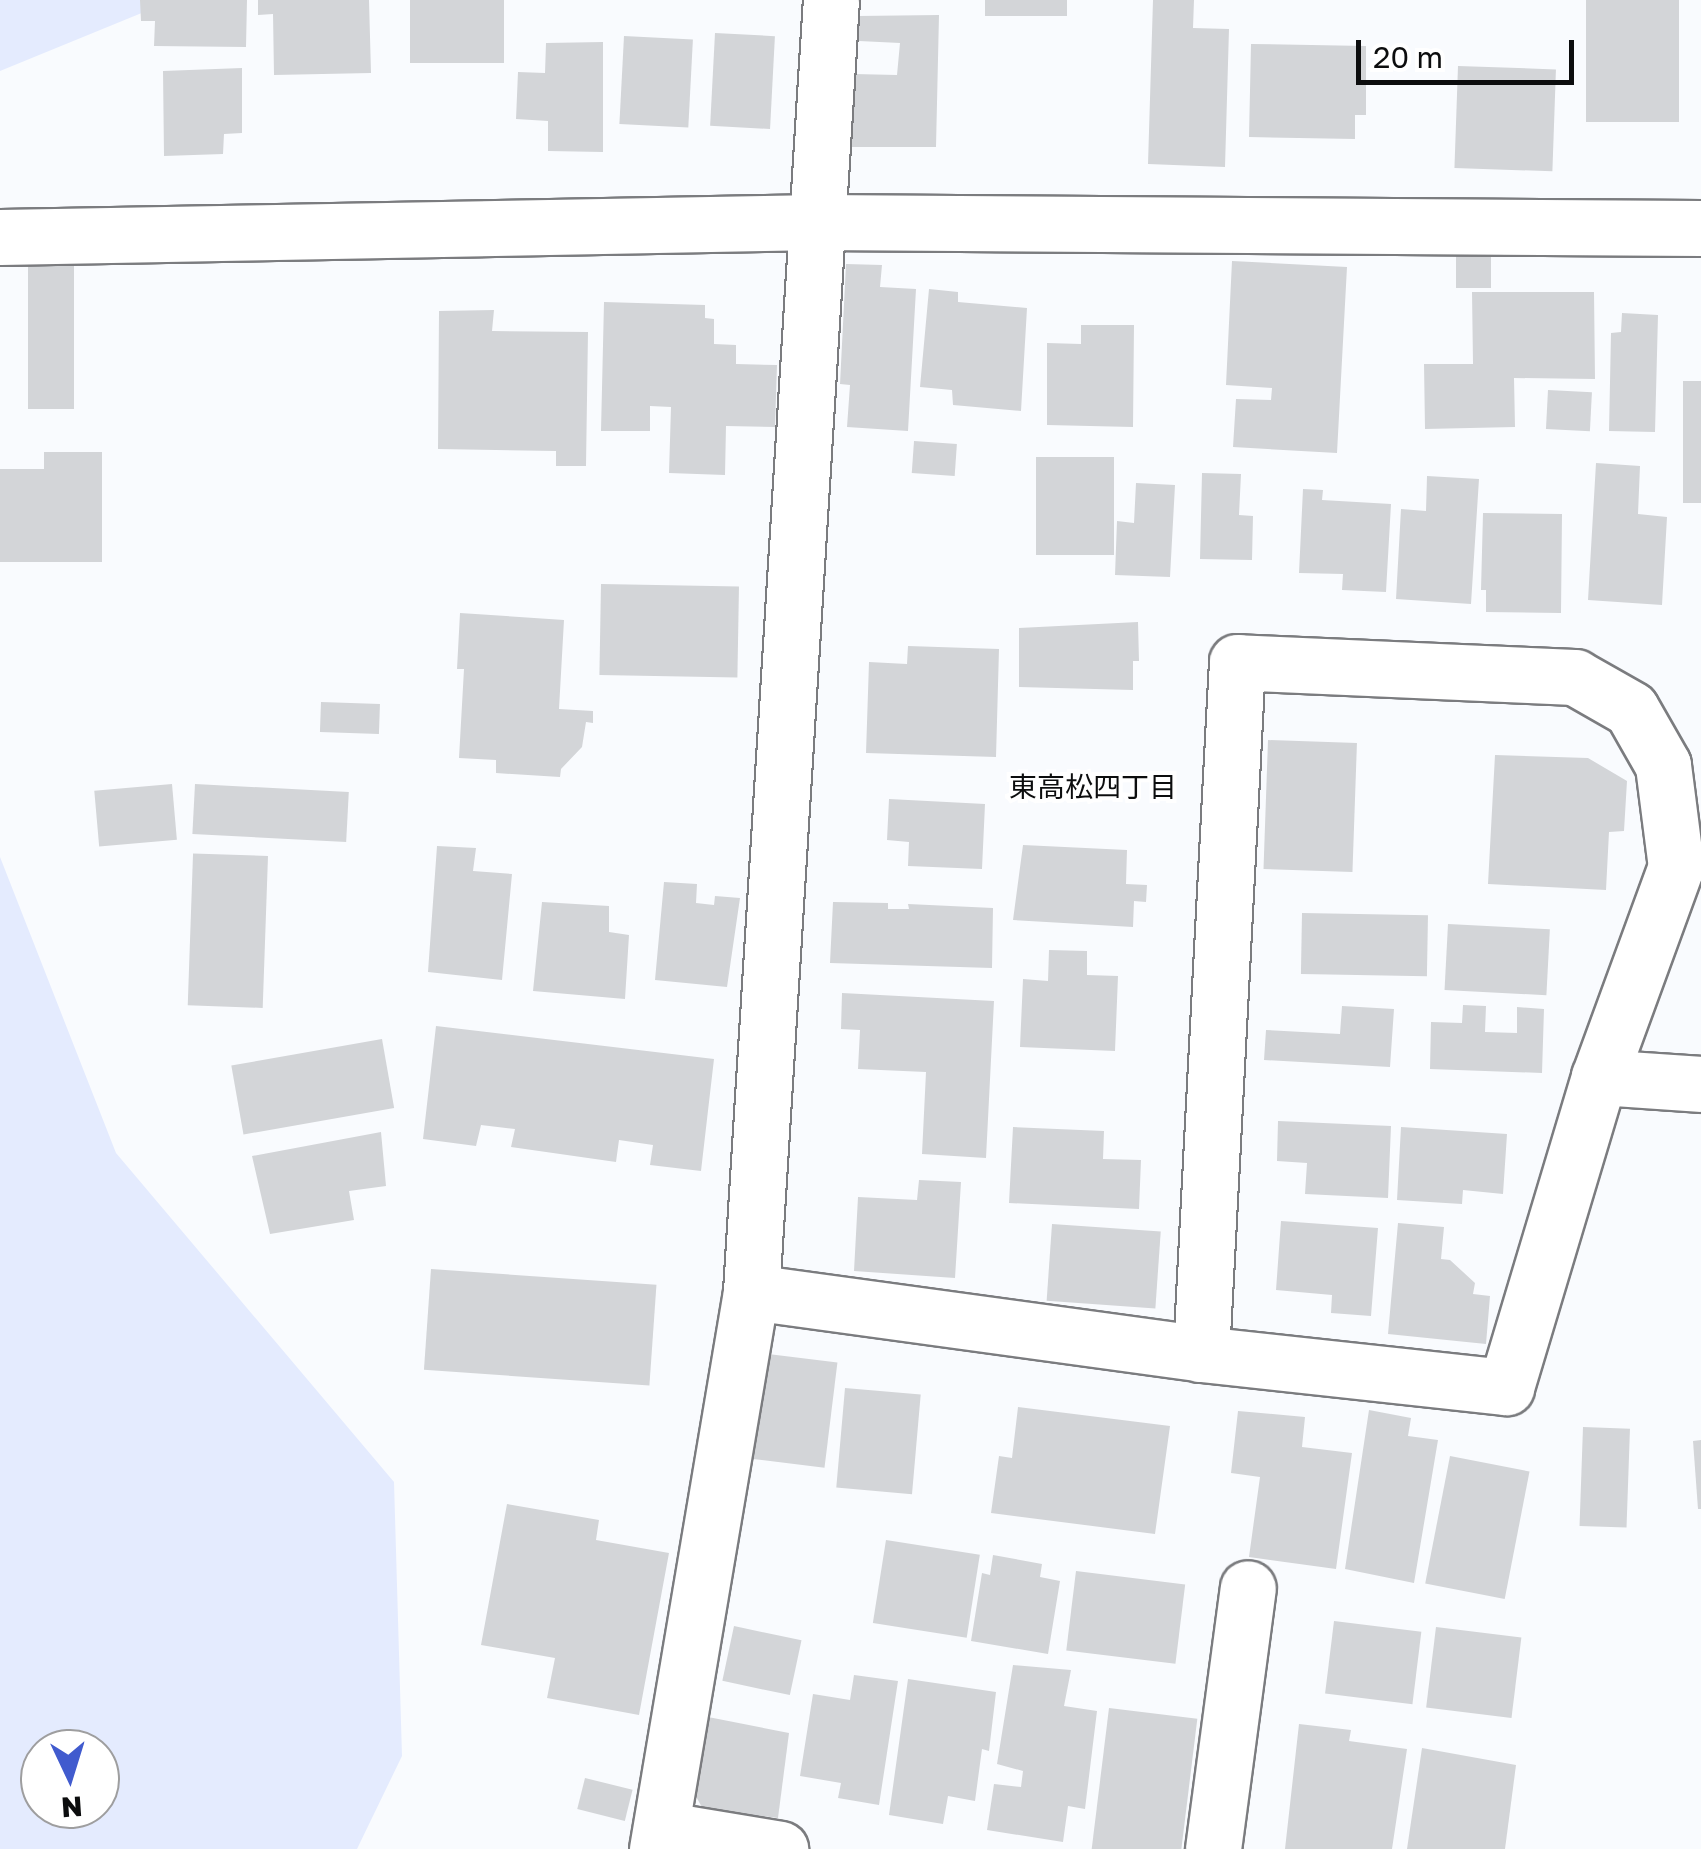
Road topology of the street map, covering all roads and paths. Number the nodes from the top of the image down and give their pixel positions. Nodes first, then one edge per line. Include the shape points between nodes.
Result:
1 (830, 0) edge
2 (818, 222) junction
3 (1701, 228) edge
4 (0, 237) edge
5 (1599, 1078) junction
6 (1701, 1084) edge
7 (752, 1292) junction
8 (1201, 1354) junction
9 (1248, 1588) dead end
10 (659, 1839) edge
11 (780, 1849) edge
12 (1213, 1849) edge

1 - 2 street
2 - 3 street
2 - 4 street
2 - 7 street
5 - 6 street
5 - 8 street via 1506,1387
5 - 8 street via 1676,868 1663,765 1632,709 1575,677 1237,662
7 - 8 street
7 - 10 street
9 - 12 street
10 - 11 street

